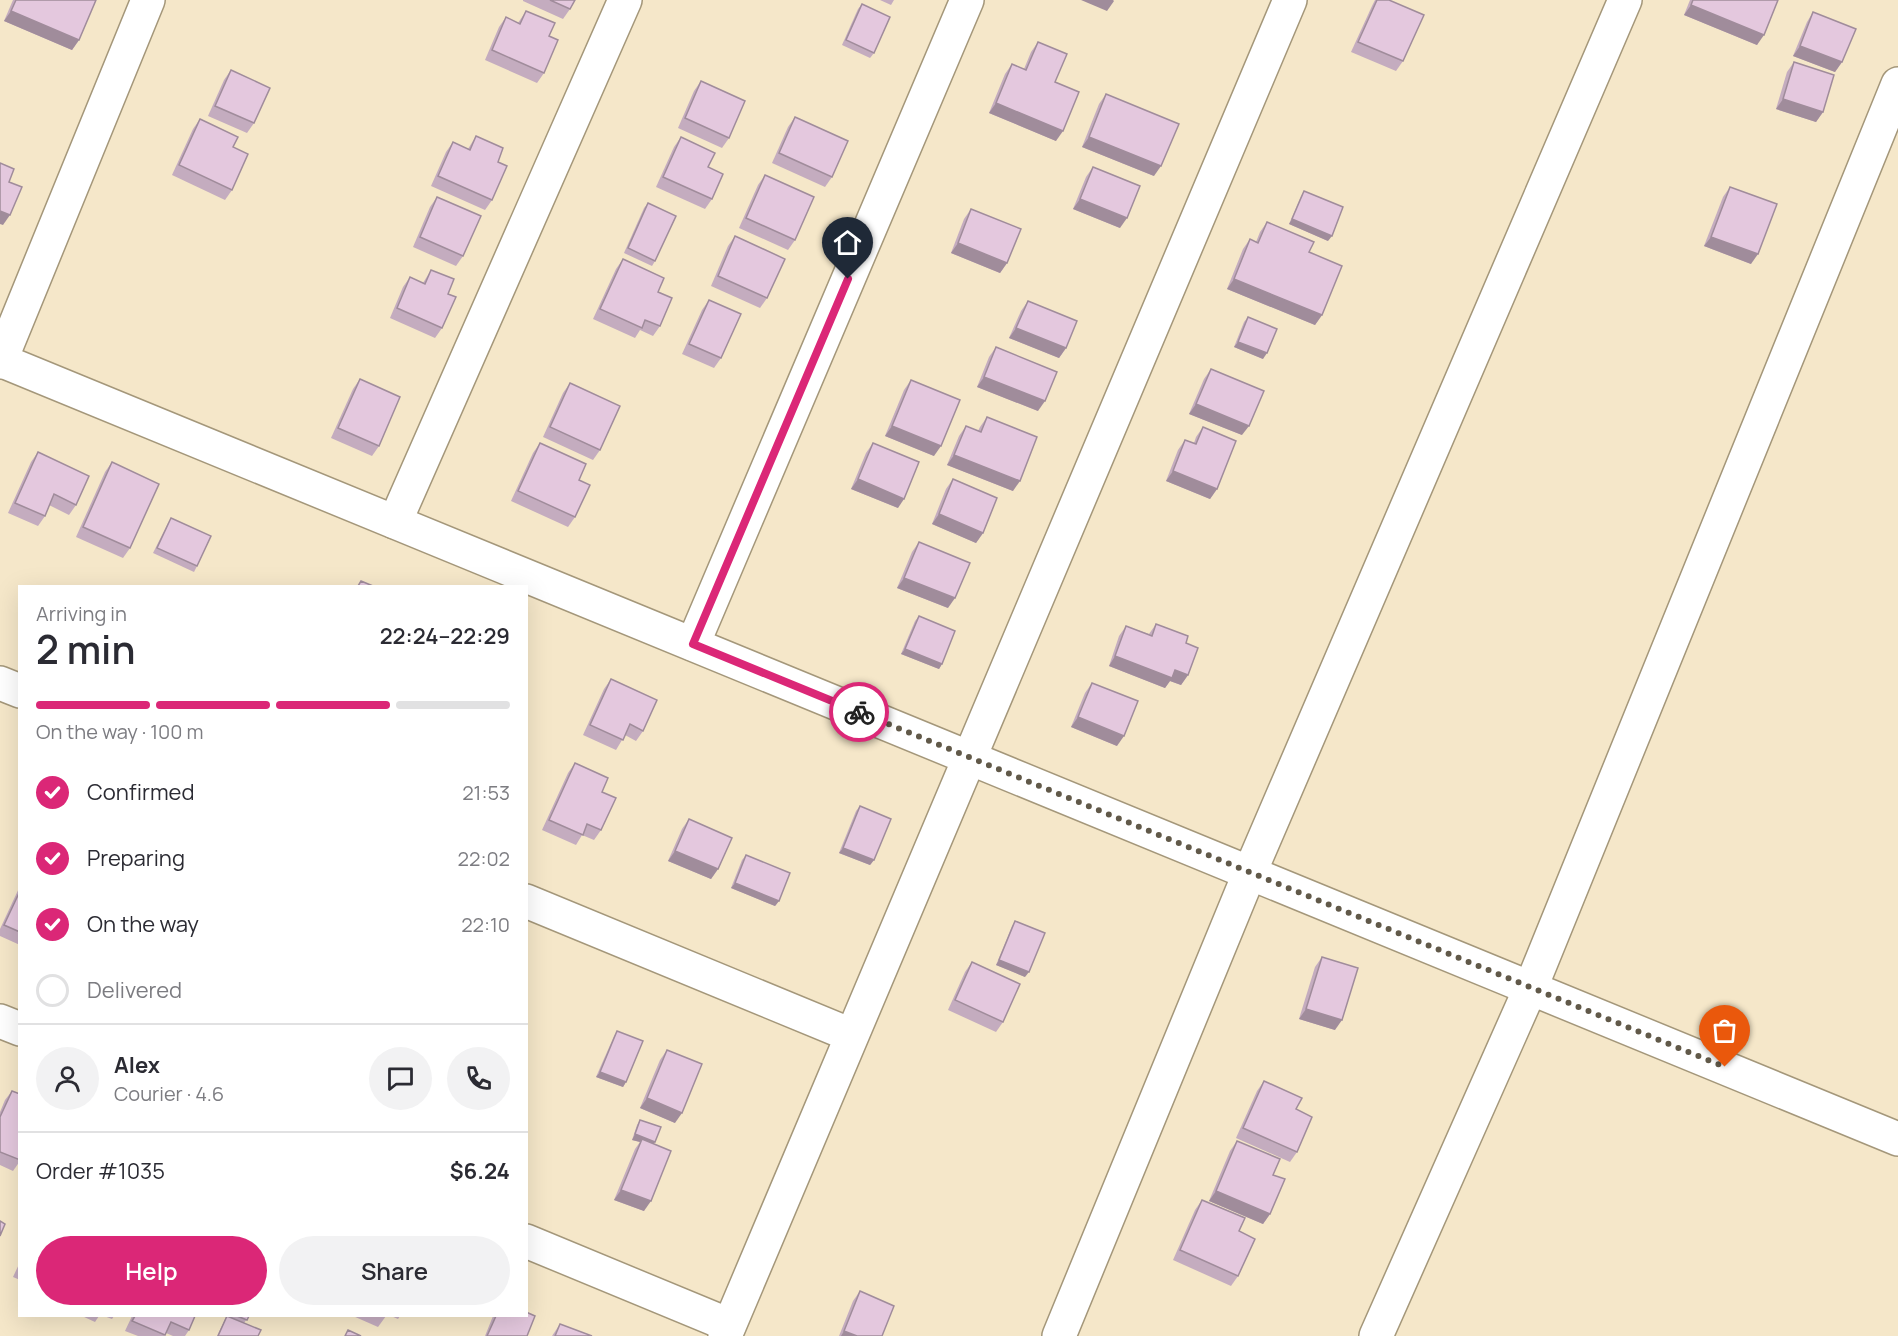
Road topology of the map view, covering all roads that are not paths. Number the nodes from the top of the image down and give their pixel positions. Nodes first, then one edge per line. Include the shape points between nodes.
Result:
1 (148, 0) edge
2 (625, 0) edge
3 (967, 0) edge
4 (1290, 0) edge
5 (1625, 0) edge
6 (1898, 84) edge
7 (0, 361) edge
8 (395, 522) junction
9 (693, 644) junction
10 (0, 683) edge
11 (18, 690) edge
12 (969, 757) junction
13 (1250, 872) junction
14 (528, 902) edge
15 (1531, 987) junction
16 (0, 1021) edge
17 (18, 1028) edge
18 (851, 1035) junction
19 (1898, 1139) edge
20 (528, 1242) edge
21 (727, 1331) edge
22 (1059, 1336) edge
23 (1376, 1336) edge

1 - 7 street
2 - 8 street
3 - 9 street
4 - 12 street
5 - 13 street
6 - 15 street
7 - 8 street
8 - 9 street
9 - 12 street
10 - 11 street
12 - 13 street
12 - 18 street
13 - 15 street
13 - 22 street
14 - 18 street
15 - 19 street
15 - 23 street
16 - 17 street
18 - 21 street
20 - 21 street

